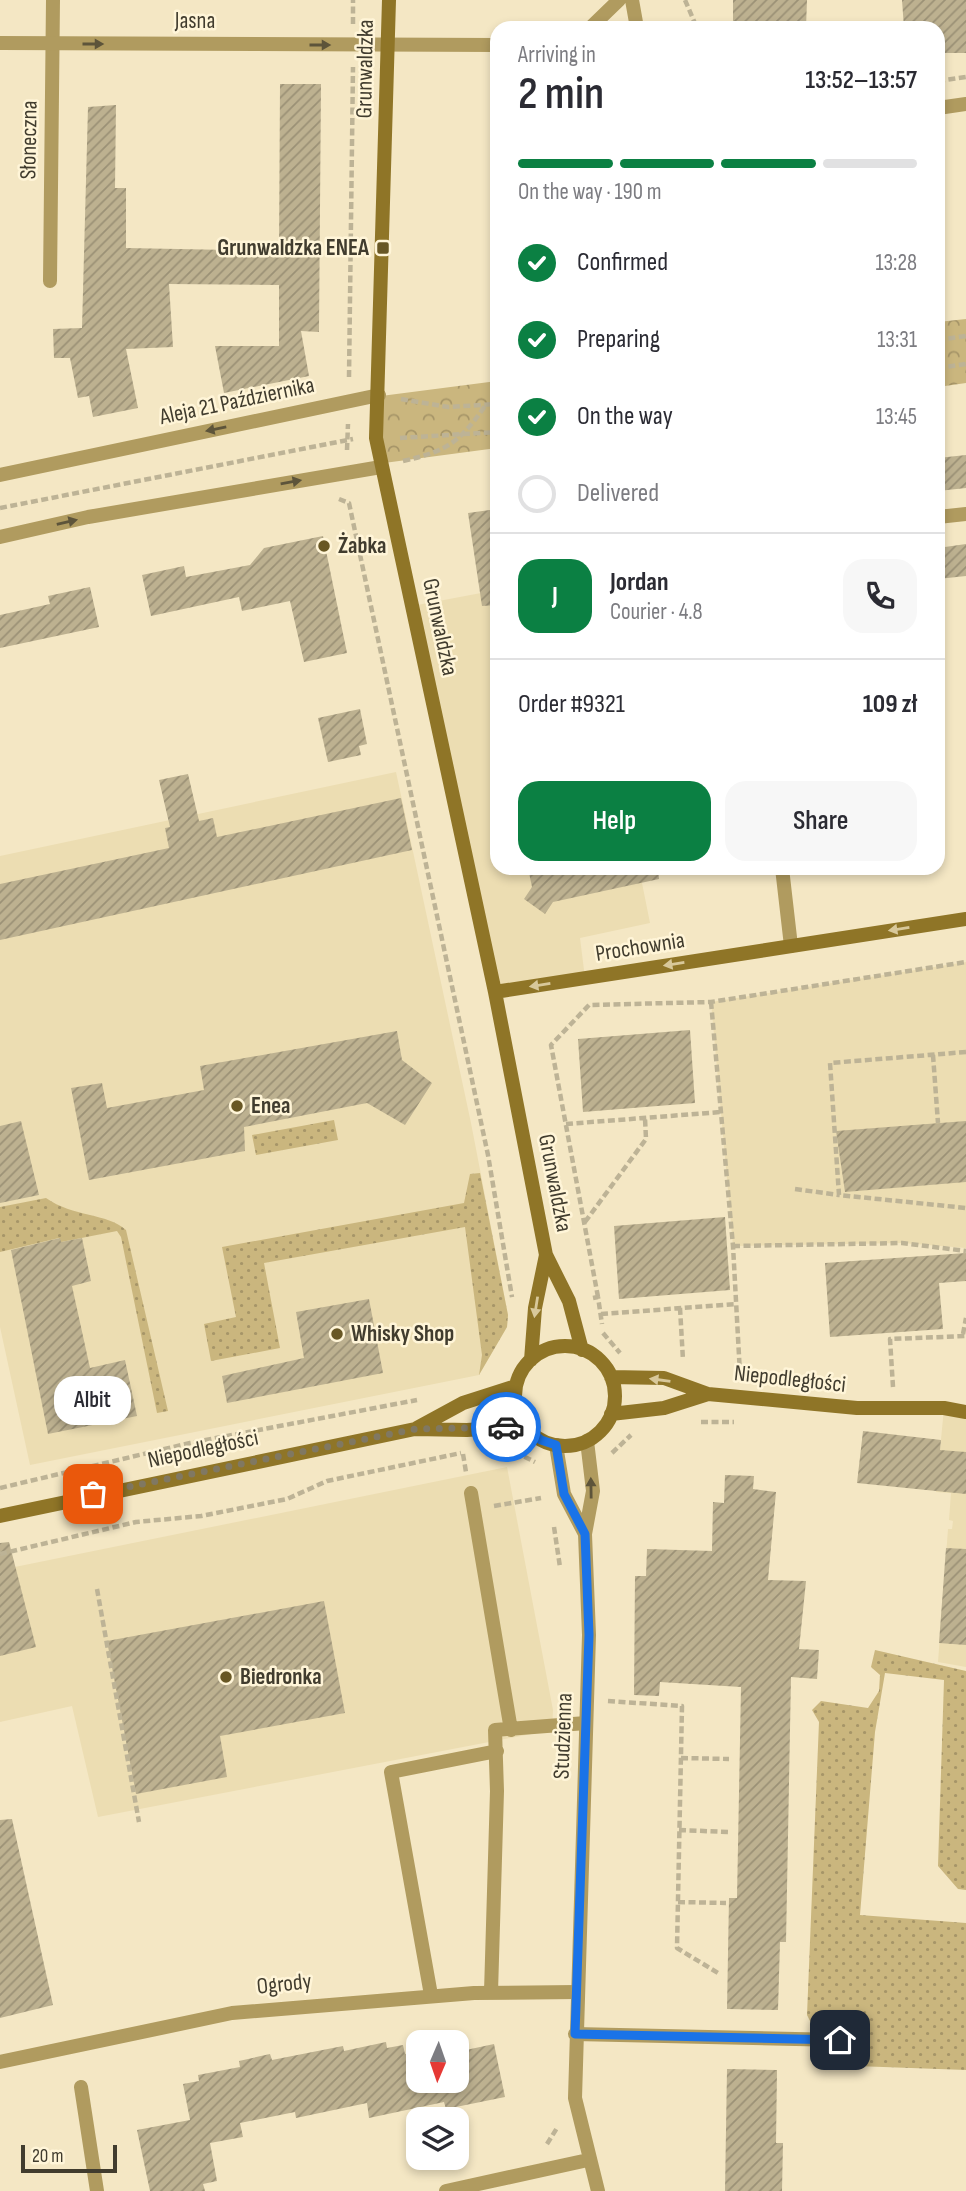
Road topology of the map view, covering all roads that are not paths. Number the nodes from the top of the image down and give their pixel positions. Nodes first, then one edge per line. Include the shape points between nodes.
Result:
1 (53, 0) edge
2 (389, 0) edge
3 (619, 0) edge
4 (632, 0) edge
5 (597, 21) edge
6 (636, 21) edge
7 (0, 43) edge
8 (53, 44) junction
9 (389, 45) junction
10 (490, 45) edge
11 (966, 104) edge
12 (945, 107) edge
13 (50, 281) dead end
14 (379, 395) junction
15 (382, 467) junction
16 (0, 475) edge
17 (966, 514) edge
18 (945, 516) edge
19 (0, 537) edge
20 (783, 875) edge
21 (966, 919) edge
22 (791, 946) junction
23 (495, 992) junction
24 (547, 1255) junction
25 (582, 1349) junction
26 (531, 1360) junction
27 (611, 1377) junction
28 (516, 1386) junction
29 (708, 1394) junction
30 (966, 1412) edge
31 (611, 1414) junction
32 (524, 1426) junction
33 (415, 1429) junction
34 (587, 1441) junction
35 (556, 1445) junction
36 (471, 1493) dead end
37 (0, 1516) edge
38 (585, 1534) junction
39 (586, 1723) junction
40 (511, 1730) junction
41 (497, 1751) junction
42 (491, 1992) junction
43 (577, 1992) junction
44 (432, 1996) junction
45 (575, 2034) junction
46 (840, 2040) dead end
47 (0, 2062) edge
48 (81, 2087) dead end
49 (588, 2160) junction
50 (97, 2191) edge
51 (446, 2191) edge
52 (598, 2191) edge

1 - 8 street, Słoneczna
2 - 9 street, Grunwaldzka
3 - 5 street
4 - 6 street
7 - 8 street, Jasna
8 -> 9 street, Jasna
8 - 13 street, Słoneczna
9 - 10 street, Jasna
9 - 14 street, Grunwaldzka
11 - 12 street
14 - 15 street, Grunwaldzka via 376,438
14 -> 16 street, Aleja 21 Października
19 -> 15 street via 88,517
15 - 23 street, Grunwaldzka
17 - 18 street
20 - 22 street
21 -> 22 street, Prochownia
22 -> 23 street, Prochownia
23 - 24 street, Grunwaldzka
24 - 25 street, Grunwaldzka via 569,1301
24 -> 26 street, Grunwaldzka via 535,1308
25 - 26 street via 555,1348
25 - 27 street via 596,1357
26 - 28 street
29 -> 27 street via 664,1378
27 - 31 street via 615,1396
28 - 32 street via 515,1400
28 - 33 street, Niepodległości via 463,1403
29 - 30 street, Niepodległości via 857,1409
29 - 31 street, Niepodległości via 664,1408
31 - 34 street via 600,1432
32 - 33 street, Niepodległości
32 - 35 street
33 - 37 street, Niepodległości
34 - 35 street
38 -> 34 street via 593,1491
35 - 38 street, Studzienna via 564,1494
36 - 40 street
38 - 39 street, Studzienna
39 - 40 street
39 - 43 street, Studzienna
40 - 41 street via 495,1730
41 - 42 street
41 - 44 street via 391,1772
42 - 43 street, Ogrody
42 - 44 street, Ogrody
43 - 45 street, Studzienna
44 - 47 street, Ogrody via 232,2013
45 - 46 street
45 - 49 street, Studzienna via 575,2098
48 - 50 street
49 - 51 street
49 - 52 street, Studzienna

